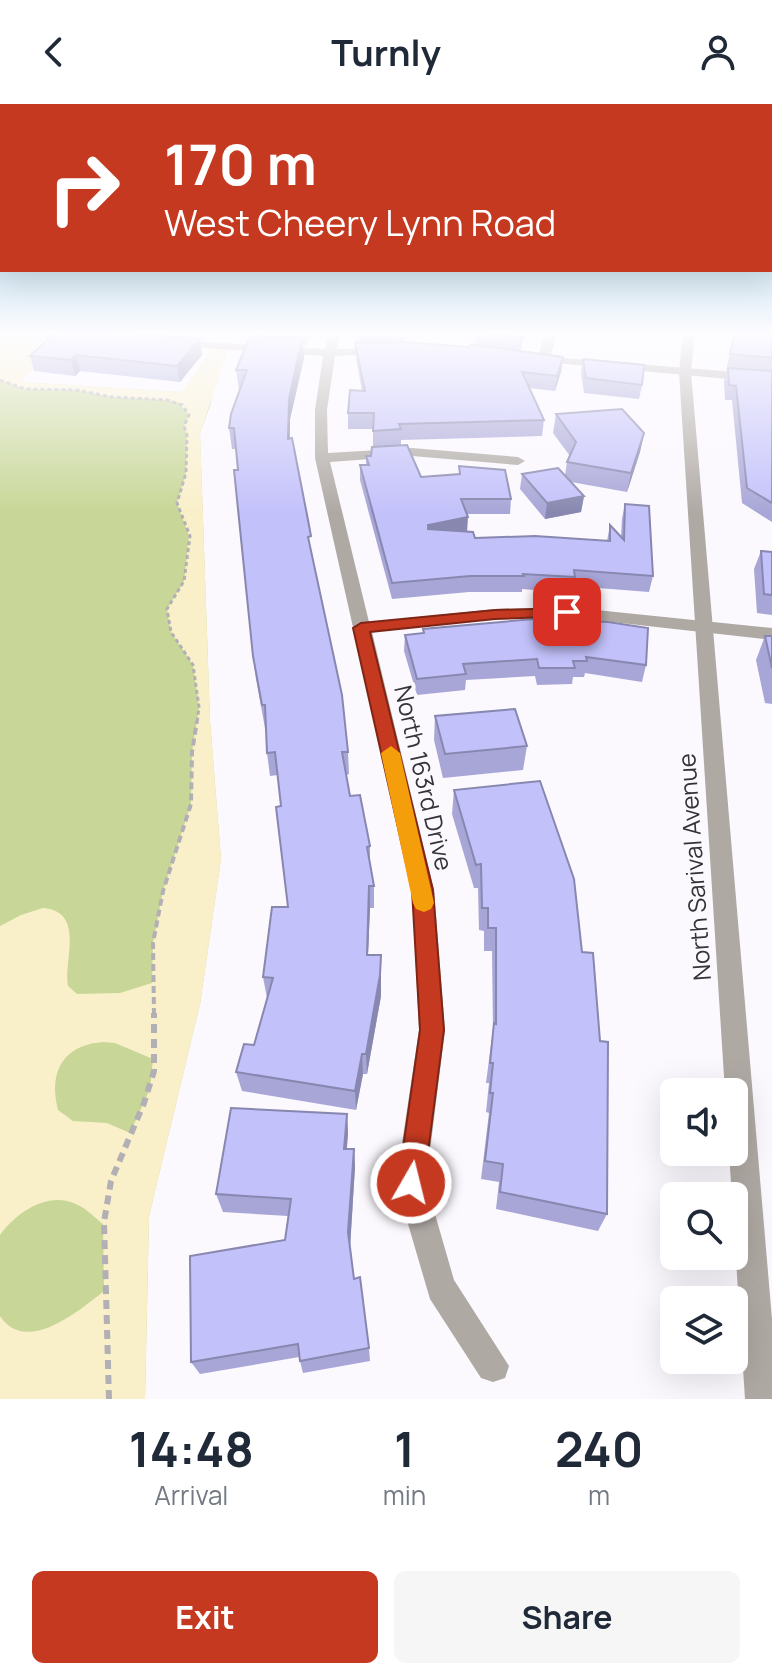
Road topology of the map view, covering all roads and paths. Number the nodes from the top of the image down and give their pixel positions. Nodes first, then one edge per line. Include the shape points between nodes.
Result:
1 (89, 392) edge
2 (324, 392) edge
3 (687, 392) edge
4 (322, 458) junction
5 (518, 461) dead end
6 (705, 626) junction
7 (361, 628) junction
8 (772, 634) edge
9 (493, 1366) dead end
10 (109, 1399) edge
11 (762, 1399) edge

1 - 10 path via 167,400 182,405 189,415 184,426 186,473 177,503 190,536 184,581 167,609 171,632 193,665 199,707 192,794 153,943 154,1071 107,1195 103,1262 112,1364
2 - 4 street, North 163rd Drive via 318,426
3 - 6 street, North Sarival Avenue
4 - 5 street via 412,452
4 - 7 street, North 163rd Drive
6 - 7 street via 529,612
6 - 8 street
6 - 11 street, North Sarival Avenue
7 - 9 street, North 163rd Drive via 423,890 432,1030 411,1183 441,1288

